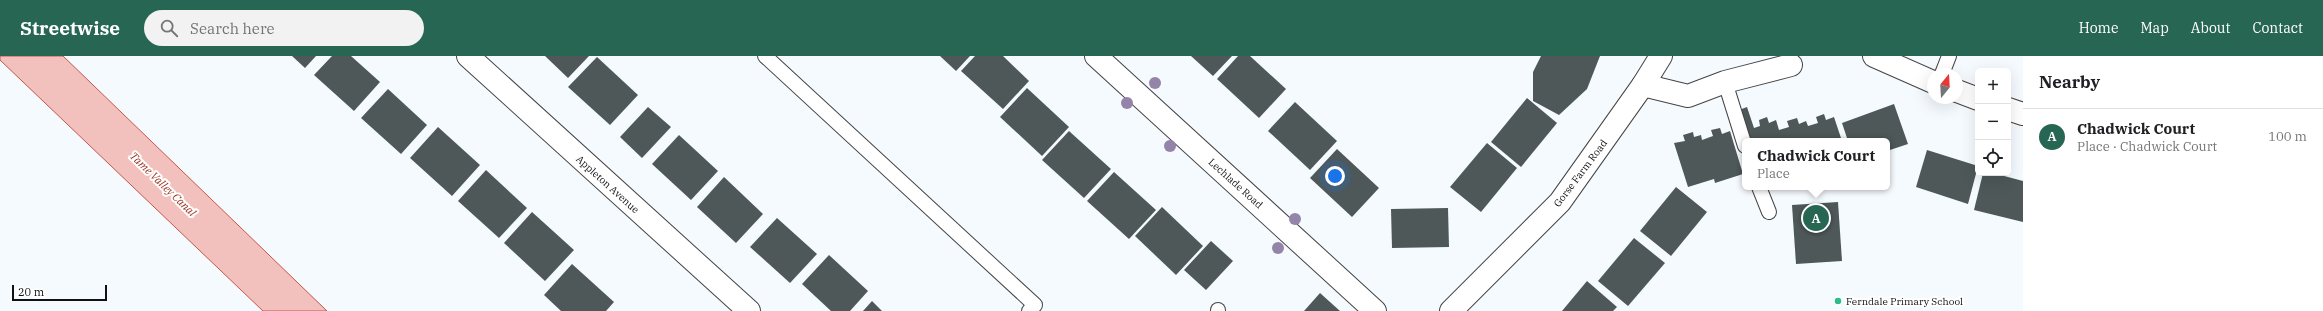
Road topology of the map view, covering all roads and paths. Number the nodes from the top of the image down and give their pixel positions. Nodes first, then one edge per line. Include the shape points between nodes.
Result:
1 (468, 56) edge
2 (765, 56) edge
3 (1096, 56) edge
4 (1660, 56) edge
5 (1874, 56) edge
6 (1949, 56) edge
7 (1791, 65) dead end
8 (1944, 68) edge
9 (1927, 79) edge
10 (1725, 82) junction
11 (1643, 85) junction
12 (1963, 93) edge
13 (1975, 98) edge
14 (2011, 110) edge
15 (2023, 114) edge
16 (1742, 138) edge
17 (1760, 190) edge
18 (1769, 212) dead end
19 (1035, 309) edge
20 (749, 311) edge
21 (1375, 311) edge
22 (1451, 311) edge

1 - 20 street, Appleton Avenue
2 - 19 lane
3 - 21 street, Lechlade Road
4 - 11 street, Gorse Farm Road
5 - 9 street
6 - 8 lane
7 - 10 street
10 - 11 street via 1688,96
10 - 16 lane
11 - 22 street, Gorse Farm Road via 1560,202
12 - 13 street
14 - 15 street
17 - 18 lane

